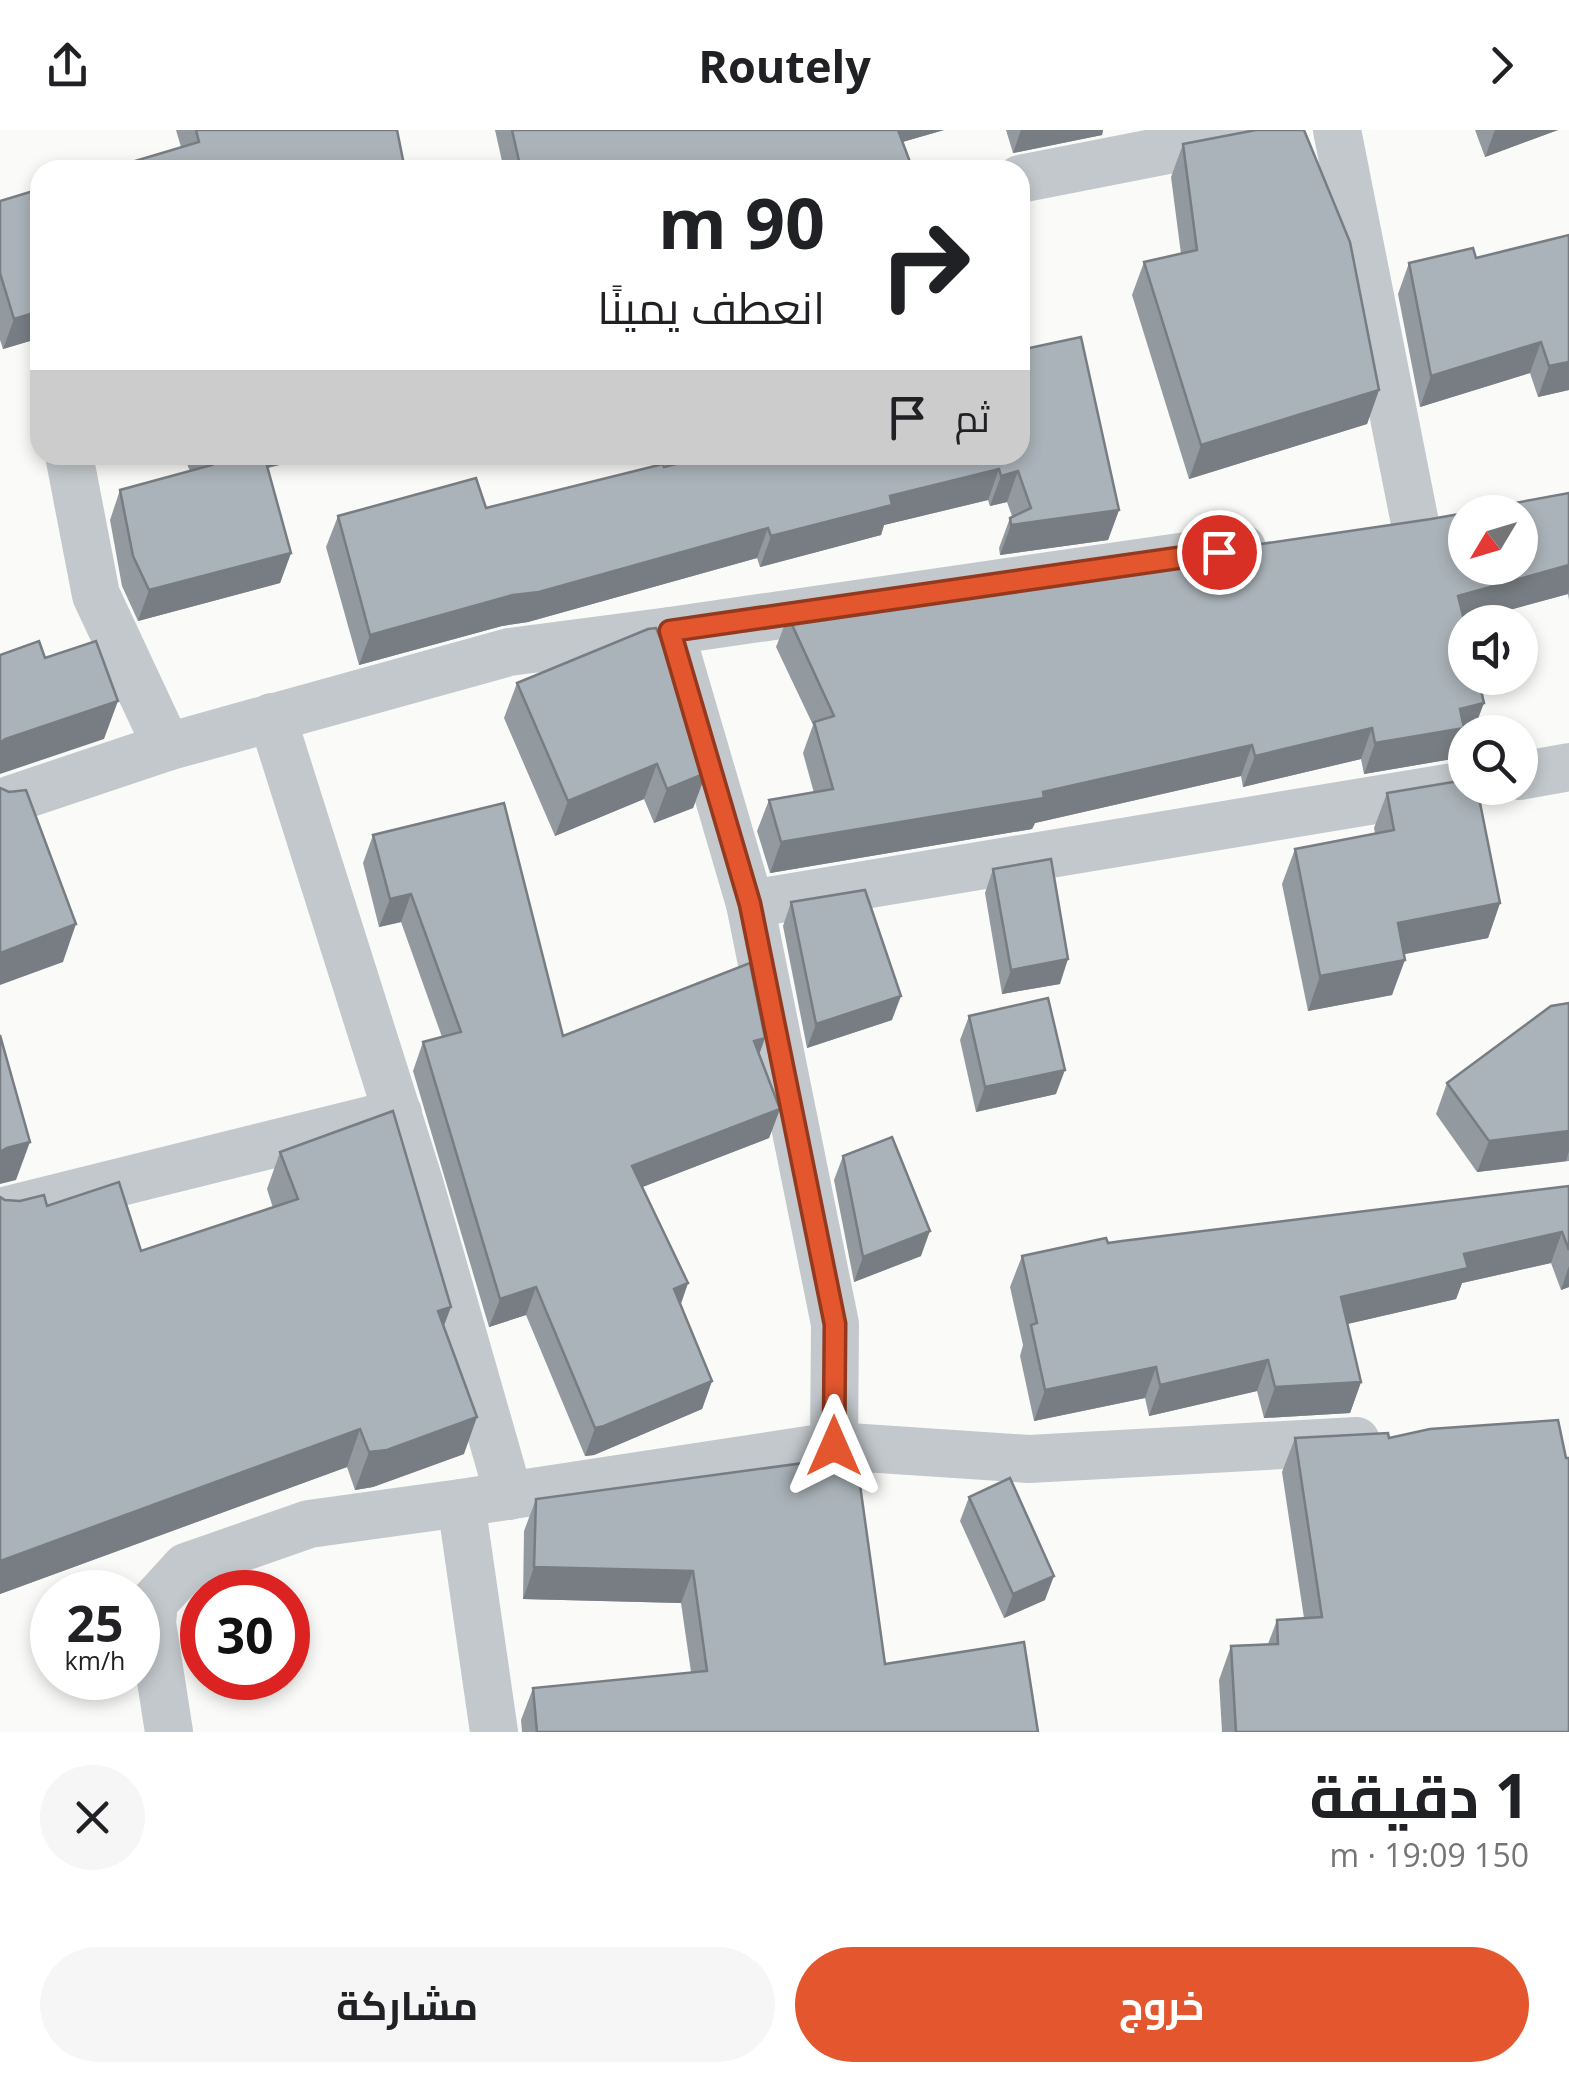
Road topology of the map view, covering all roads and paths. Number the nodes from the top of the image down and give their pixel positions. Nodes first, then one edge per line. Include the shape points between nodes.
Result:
1 (1270, 130) edge
2 (1337, 130) edge
3 (1030, 177) edge
4 (71, 465) edge
5 (1413, 523) edge
6 (1278, 543) edge
7 (670, 631) junction
8 (272, 717) junction
9 (167, 746) junction
10 (1569, 767) edge
11 (1538, 773) edge
12 (1448, 788) edge
13 (0, 803) edge
14 (750, 904) junction
15 (398, 1113) junction
16 (0, 1212) edge
17 (1403, 1438) edge
18 (834, 1446) junction
19 (509, 1496) junction
20 (462, 1503) junction
21 (168, 1732) edge
22 (494, 1732) edge

1 - 3 street
2 - 5 street
4 - 9 street via 96,596
6 - 7 street
7 - 8 street via 509,652
7 - 14 street
8 - 9 street
8 - 15 street
9 - 13 street
10 - 11 street
12 - 14 street
14 - 18 street via 835,1324
15 - 16 street
15 - 19 street
17 - 18 street via 1029,1459
18 - 19 street
19 - 20 street
20 - 21 street via 309,1524 186,1567 154,1602
20 - 22 street

